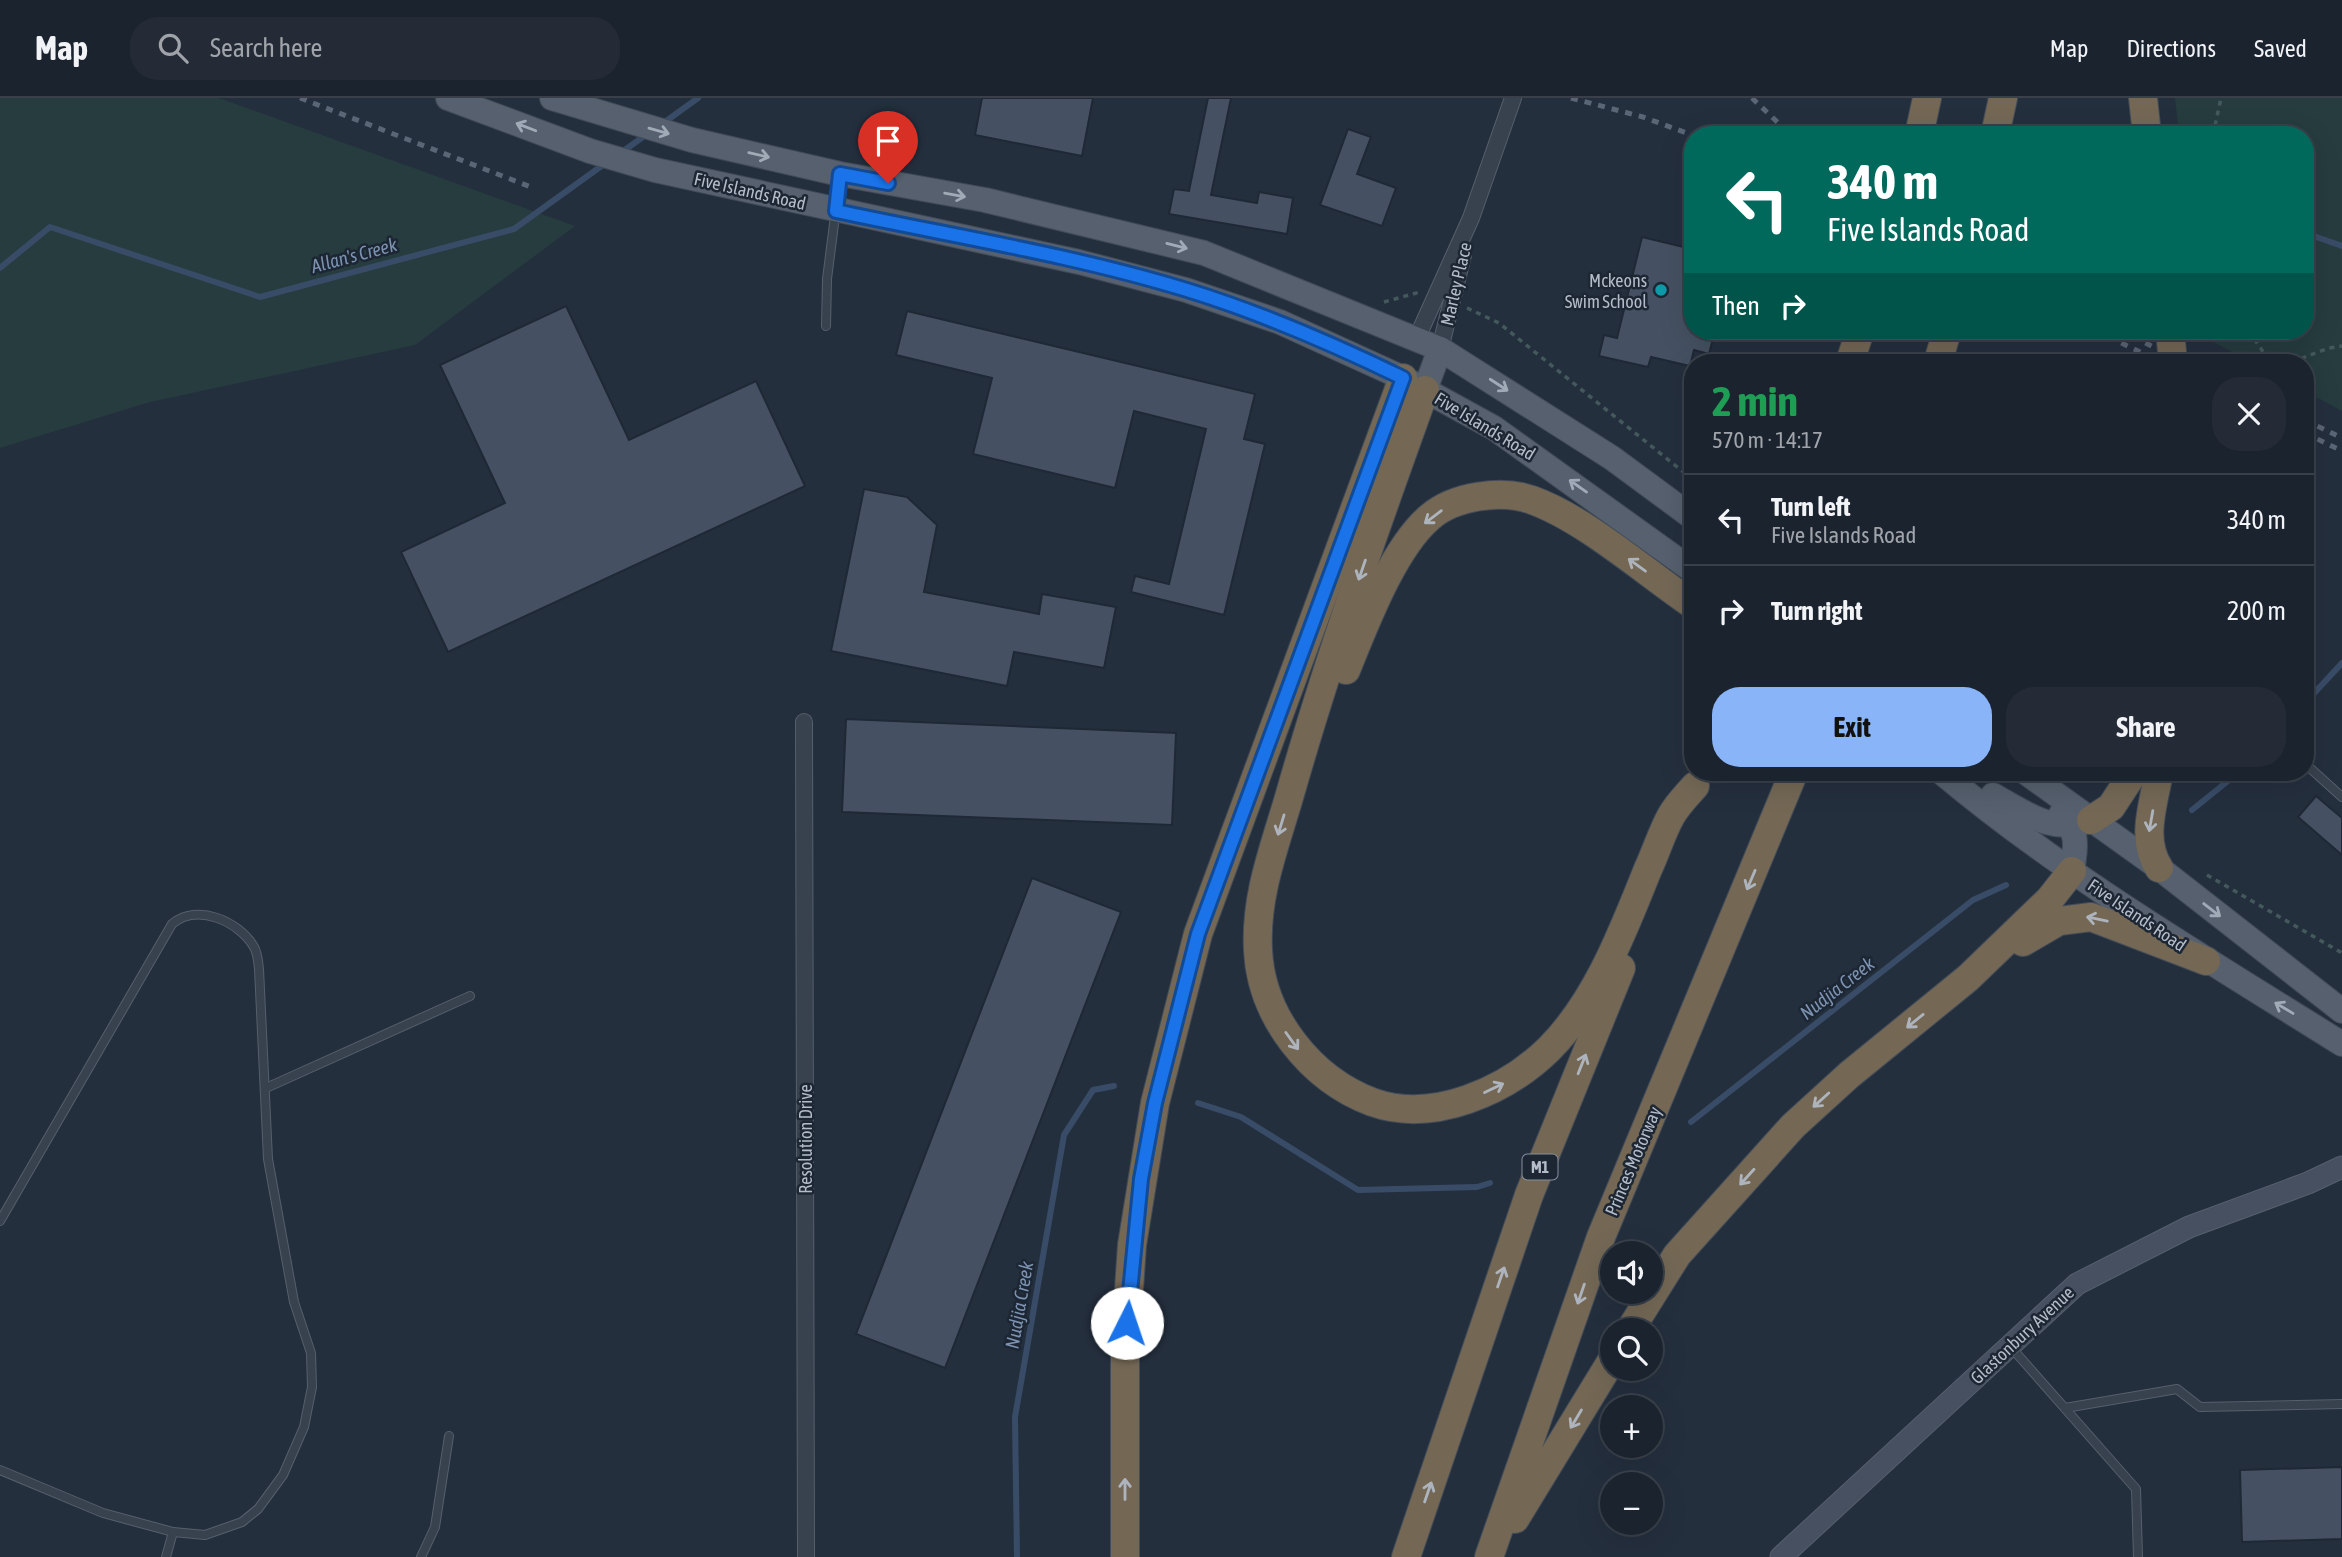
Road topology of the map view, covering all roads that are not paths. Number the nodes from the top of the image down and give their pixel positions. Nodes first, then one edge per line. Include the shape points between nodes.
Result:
1 (448, 98) edge
2 (552, 98) edge
3 (1513, 98) edge
4 (1927, 98) edge
5 (2003, 98) edge
6 (2143, 98) edge
7 (1921, 126) edge
8 (1997, 126) edge
9 (2146, 126) edge
10 (840, 174) junction
11 (836, 211) junction
12 (1471, 218) junction
13 (826, 326) dead end
14 (1416, 340) junction
15 (1440, 349) junction
16 (1414, 384) junction
17 (1684, 511) edge
18 (1684, 564) edge
19 (1684, 598) edge
20 (804, 722) dead end
21 (1300, 759) junction
22 (2314, 771) edge
23 (1696, 781) edge
24 (1697, 781) edge
25 (1791, 781) edge
26 (1953, 781) edge
27 (1969, 781) edge
28 (2026, 781) edge
29 (2035, 781) edge
30 (2128, 781) edge
31 (2158, 781) edge
32 (2342, 797) edge
33 (2082, 823) junction
34 (2159, 868) junction
35 (2072, 871) junction
36 (2206, 961) junction
37 (1968, 978) junction
38 (470, 996) dead end
39 (2342, 1011) edge
40 (2342, 1044) edge
41 (266, 1088) junction
42 (2342, 1167) edge
43 (2342, 1177) edge
44 (2308, 1183) junction
45 (0, 1221) edge
46 (1637, 1318) edge
47 (2010, 1346) junction
48 (1600, 1380) edge
49 (2342, 1404) edge
50 (2065, 1408) junction
51 (449, 1436) dead end
52 (0, 1470) edge
53 (173, 1532) junction
54 (166, 1557) edge
55 (421, 1557) edge
56 (806, 1557) edge
57 (1125, 1557) edge
58 (1406, 1557) edge
59 (1491, 1557) edge
60 (1781, 1557) edge
61 (2138, 1557) edge

11 -> 1 main road, Five Islands Road via 655,170
2 -> 10 main road, Five Islands Road via 692,140
3 - 12 street, Marley Place
4 - 7 highway
5 - 8 highway
6 - 9 highway
10 - 11 lane
10 -> 14 main road, Five Islands Road via 985,200 1204,253
11 - 13 lane
11 - 16 main road, Five Islands Road via 1079,262 1186,290 1280,322
12 - 14 street, Marley Place
12 - 15 street, Marley Place
14 - 15 main road, Five Islands Road
14 - 16 main road
15 - 16 main road
15 -> 17 main road, Five Islands Road via 1612,458
18 -> 16 main road, Five Islands Road via 1494,428
16 -> 21 highway
57 -> 16 highway via 1125,1348 1132,1245 1158,1090 1198,934
19 -> 21 highway via 1593,535 1531,500 1506,495 1453,504 1430,516 1409,541 1367,619 1324,724
20 - 56 street, Resolution Drive
21 -> 23 highway via 1258,914 1264,983 1280,1024 1299,1051 1332,1081 1374,1103 1415,1108 1456,1104 1500,1087 1548,1049 1606,967 1671,814
22 - 32 lane
58 -> 24 highway, M1 via 1529,1195
25 -> 59 highway, Princes Motorway via 1601,1237
26 - 35 main road, Five Islands Road
27 - 33 main road via 2034,819 2054,825
28 - 33 main road
29 - 33 main road
30 - 33 highway via 2111,807
31 -> 34 highway via 2148,837
33 - 34 main road
33 - 35 main road
34 -> 39 main road
35 - 36 main road, Five Islands Road
35 - 37 highway via 2050,899
36 -> 37 highway via 2110,922 2076,916 2050,925
40 -> 36 main road, Five Islands Road
37 -> 46 highway via 1793,1126 1676,1255
38 - 41 lane
41 - 45 lane via 257,951 246,936 224,922 195,913 180,917
41 - 53 lane via 268,1159 293,1302 311,1353 312,1387 304,1427 283,1475 258,1509 224,1531 205,1535
42 - 44 main road, Glastonbury Avenue
43 - 44 main road, Glastonbury Avenue
44 - 47 main road, Glastonbury Avenue via 2189,1227 2077,1284
47 - 50 lane
47 - 60 main road, Glastonbury Avenue
48 -> 59 highway
49 - 50 lane via 2200,1407 2177,1389
50 - 61 lane via 2136,1489
51 - 55 lane via 435,1527
52 - 53 lane via 103,1513
53 - 54 lane

